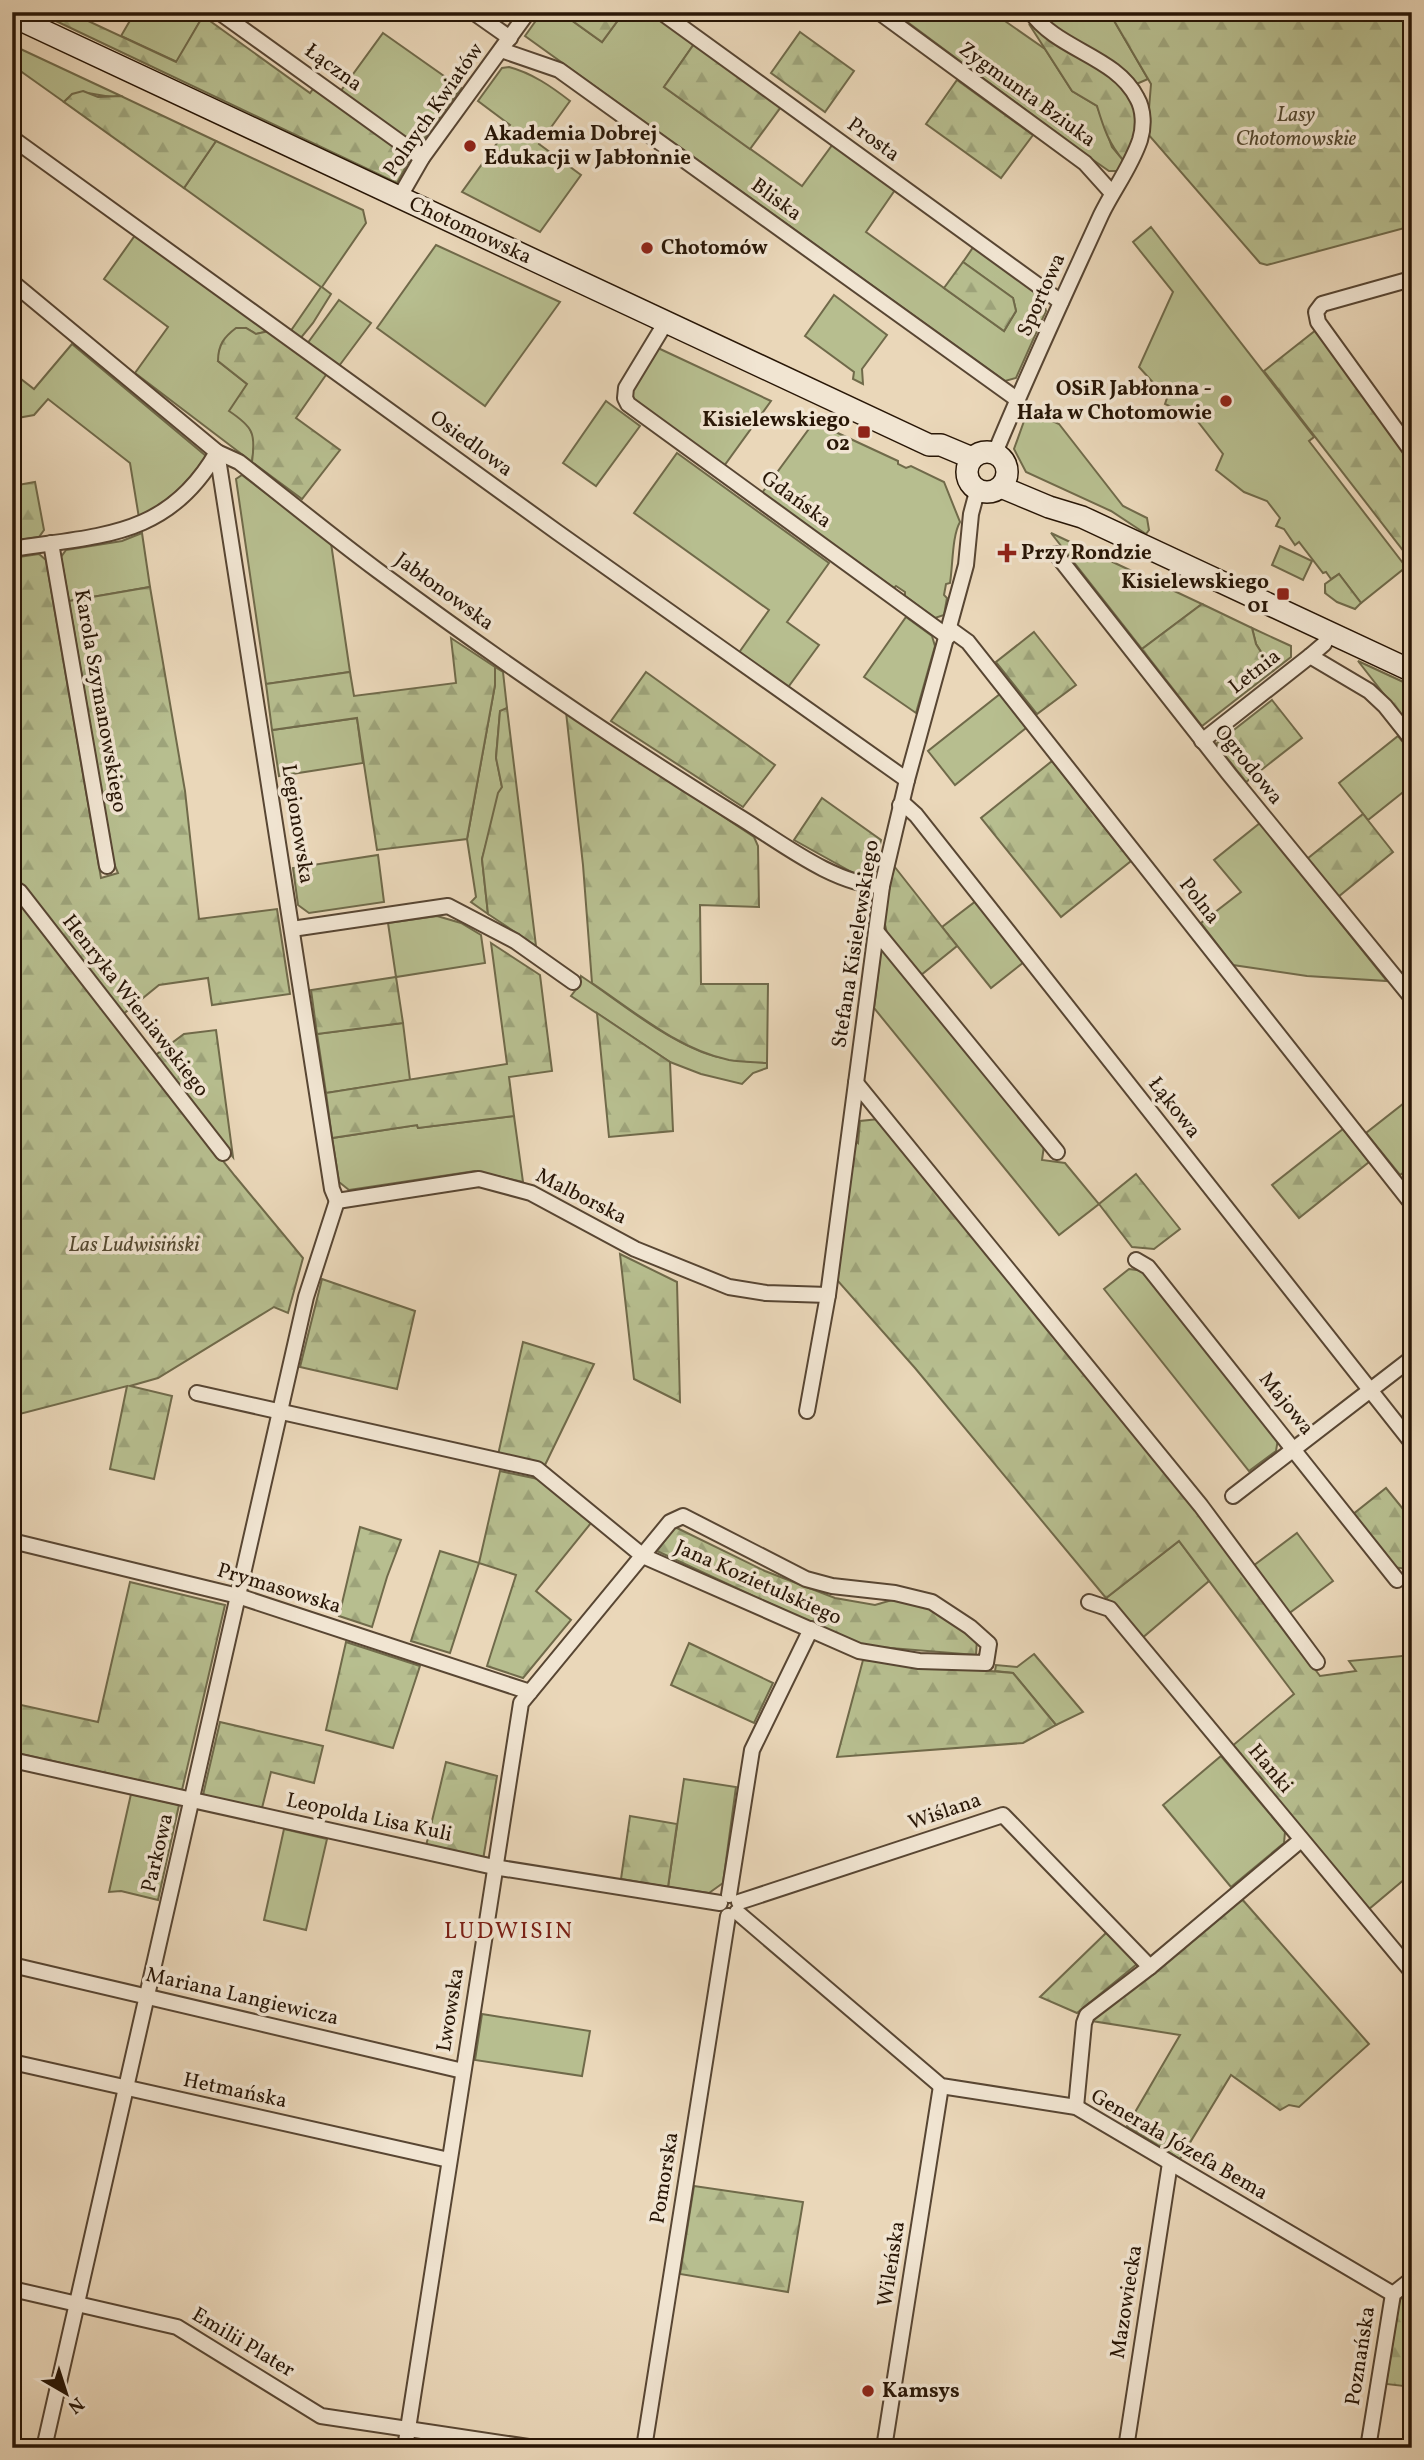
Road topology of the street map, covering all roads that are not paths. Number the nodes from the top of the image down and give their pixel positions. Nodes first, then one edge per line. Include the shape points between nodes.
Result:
1 (219, 12) edge
2 (473, 12) edge
3 (528, 12) edge
4 (661, 12) edge
5 (879, 12) edge
6 (1031, 12) edge
7 (12, 16) edge
8 (505, 44) junction
9 (12, 138) edge
10 (422, 158) junction
11 (1112, 193) junction
12 (399, 198) junction
13 (1408, 281) edge
14 (12, 282) edge
15 (1061, 302) junction
16 (666, 322) junction
17 (1018, 400) junction
18 (217, 452) junction
19 (1412, 452) edge
20 (995, 453) junction
21 (970, 465) junction
22 (1004, 480) junction
23 (980, 491) junction
24 (51, 543) junction
25 (12, 549) edge
26 (1056, 554) dead end
27 (949, 633) junction
28 (1330, 633) junction
29 (1310, 656) junction
30 (1412, 671) edge
31 (1412, 740) edge
32 (1202, 741) junction
33 (907, 780) junction
34 (900, 805) junction
35 (107, 866) dead end
36 (882, 886) junction
37 (12, 887) edge
38 (292, 929) junction
39 (876, 931) junction
40 (573, 982) dead end
41 (1412, 998) edge
42 (856, 1083) junction
43 (1057, 1152) dead end
44 (223, 1153) dead end
45 (337, 1201) junction
46 (1412, 1204) edge
47 (1136, 1261) dead end
48 (828, 1296) junction
49 (1412, 1358) edge
50 (1370, 1390) junction
51 (197, 1393) dead end
52 (807, 1411) dead end
53 (279, 1412) junction
54 (1412, 1443) edge
55 (1294, 1448) junction
56 (1233, 1496) dead end
57 (685, 1516) joint
58 (12, 1541) edge
59 (643, 1556) junction
60 (1397, 1580) dead end
61 (238, 1596) junction
62 (1089, 1602) dead end
63 (811, 1629) junction
64 (1317, 1662) dead end
65 (530, 1692) junction
66 (12, 1760) edge
67 (191, 1801) junction
68 (1301, 1840) junction
69 (494, 1867) junction
70 (730, 1905) junction
71 (12, 1965) edge
72 (1150, 1967) junction
73 (1412, 1972) edge
74 (147, 1996) junction
75 (12, 2062) edge
76 (463, 2071) junction
77 (941, 2086) junction
78 (126, 2088) junction
79 (1076, 2107) junction
80 (449, 2160) junction
81 (1170, 2163) junction
82 (1412, 2279) edge
83 (12, 2289) edge
84 (1393, 2294) junction
85 (77, 2304) junction
86 (408, 2429) junction
87 (44, 2448) edge
88 (405, 2448) edge
89 (535, 2448) edge
90 (644, 2448) edge
91 (884, 2448) edge
92 (1126, 2448) edge
93 (1368, 2448) edge

1 - 10 street, Łączna
2 - 8 street, Bliska
3 - 8 street, Polnych Kwiatów
4 - 15 street, Prosta
5 - 11 street, Zygmunta Bziuka via 1085,163
6 - 11 street, Sportowa via 1042,25 1107,68 1132,89 1140,103 1140,139
7 - 12 street, Chotomowska
8 - 10 street, Polnych Kwiatów
8 - 17 street, Bliska via 559,71
9 - 33 street, Osiedlowa
10 - 12 street, Polnych Kwiatów
11 - 15 street, Sportowa
12 - 16 street, Chotomowska
13 - 19 street via 1322,304 1316,316
14 - 18 street, Jabłonowska
15 - 17 street, Sportowa
16 - 21 street, Chotomowska via 929,445 937,455
16 - 27 street, Gdańska via 626,388 628,404
17 - 20 street, Sportowa
18 - 24 street via 196,485 163,513 111,534
18 - 36 street, Jabłonowska via 239,462 375,569 490,651 704,794 850,882
18 - 38 street, Legionowska
20 - 21 street via 982,453
20 - 22 street via 1003,459
21 - 23 street via 971,485
22 - 23 street via 991,492
22 - 28 street via 1049,506 1082,517
23 - 27 street, Stefana Kisielewskiego via 971,513 966,565
24 - 25 street
24 - 35 street, Karola Szymanowskiego
26 - 32 street, Ogrodowa
27 - 33 street, Stefana Kisielewskiego
27 - 46 street, Polna via 968,642
28 - 29 street, Letnia
28 - 30 street
29 - 31 street via 1369,691
29 - 32 street, Letnia
32 - 41 street, Ogrodowa
33 - 34 street, Stefana Kisielewskiego
34 - 36 street, Stefana Kisielewskiego
34 - 50 street, Łąkowa via 911,809 925,826
36 - 39 street, Stefana Kisielewskiego
37 - 44 street, Henryka Wieniawskiego
38 - 40 street via 448,906 515,941
38 - 45 street, Legionowska
39 - 42 street, Stefana Kisielewskiego
39 - 43 street
42 - 48 street, Stefana Kisielewskiego
42 - 64 street via 1193,1496
45 - 48 street, Malborska via 479,1179 531,1193 635,1249 729,1287
45 - 53 street, Parkowa via 313,1269
47 - 55 street, Majowa via 1148,1267
48 - 52 street, Stefana Kisielewskiego
49 - 50 street
50 - 54 street, Łąkowa
50 - 55 street
51 - 53 street, Jana Kozietulskiego
53 - 59 street, Jana Kozietulskiego via 537,1469
53 - 61 street, Parkowa
55 - 56 street
55 - 60 street, Majowa
57 - 59 street, Lwowska via 670,1522
57 - 63 street, Jana Kozietulskiego via 806,1579 932,1602 970,1627 989,1650 986,1663 919,1661 859,1651
58 - 61 street, Prymasowska
59 - 63 street, Jana Kozietulskiego
59 - 65 street, Lwowska
61 - 65 street, Prymasowska
61 - 67 street, Parkowa
62 - 68 street, Hanki via 1110,1609
63 - 70 street, Pomorska via 752,1750
65 - 69 street, Lwowska via 521,1703
66 - 67 street, Leopolda Lisa Kuli
67 - 69 street, Leopolda Lisa Kuli
67 - 74 street, Parkowa
68 - 72 street
68 - 73 street, Hanki
69 - 70 street, Leopolda Lisa Kuli
69 - 76 street, Lwowska
70 - 72 street, Wiślana via 1003,1815
70 - 77 street
70 - 90 street, Pomorska
71 - 74 street, Mariana Langiewicza
72 - 79 street via 1085,2018
74 - 76 street, Mariana Langiewicza
74 - 78 street, Parkowa
75 - 78 street, Hetmańska
76 - 80 street, Lwowska
77 - 79 street, Generała Józefa Bema
77 - 91 street, Wileńska
78 - 80 street, Hetmańska
78 - 85 street, Parkowa
79 - 81 street, Generała Józefa Bema
80 - 86 street, Lwowska
81 - 84 street, Generała Józefa Bema
81 - 92 street, Mazowiecka
82 - 84 street, Poznańska
83 - 85 street, Emilii Plater
84 - 93 street, Poznańska
85 - 86 street, Emilii Plater via 177,2327 321,2416
85 - 87 street, Parkowa
86 - 88 street, Lwowska
86 - 89 street, Emilii Plater

